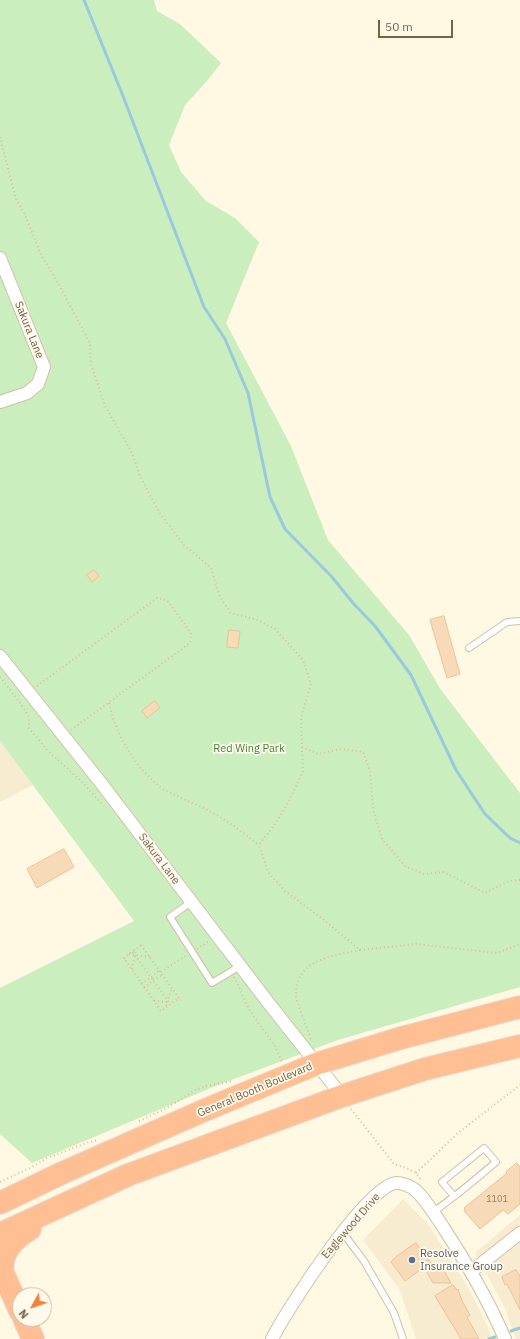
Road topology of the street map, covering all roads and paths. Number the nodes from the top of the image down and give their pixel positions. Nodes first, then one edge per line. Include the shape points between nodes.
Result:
1 (0, 137) edge
2 (0, 258) edge
3 (0, 402) edge
4 (520, 620) edge
5 (469, 648) dead end
6 (0, 656) edge
7 (0, 677) edge
8 (29, 692) junction
9 (109, 702) junction
10 (64, 736) junction
11 (302, 747) junction
12 (103, 804) dead end
13 (259, 845) junction
14 (520, 880) edge
15 (191, 902) junction
16 (520, 944) edge
17 (136, 949) junction
18 (360, 950) junction
19 (133, 952) junction
20 (129, 954) junction
21 (135, 955) junction
22 (150, 957) junction
23 (132, 969) junction
24 (236, 969) junction
25 (159, 970) junction
26 (163, 975) junction
27 (152, 979) junction
28 (141, 983) junction
29 (144, 988) junction
30 (172, 988) junction
31 (154, 1000) junction
32 (168, 1002) junction
33 (174, 1002) junction
34 (170, 1004) junction
35 (166, 1007) junction
36 (520, 1007) edge
37 (312, 1040) dead end
38 (520, 1046) edge
39 (311, 1059) junction
40 (520, 1085) edge
41 (345, 1100) junction
42 (122, 1178) junction
43 (454, 1196) junction
44 (0, 1203) edge
45 (433, 1212) junction
46 (343, 1233) junction
47 (520, 1233) edge
48 (0, 1234) edge
49 (472, 1272) junction
50 (12, 1293) edge
51 (28, 1327) edge
52 (33, 1339) edge
53 (272, 1339) edge
54 (403, 1339) edge
55 (505, 1339) edge

1 - 11 path via 16,199 41,255 90,343 91,364 104,406 132,453 140,476 159,512 184,545 211,568 220,597 231,613 258,620 275,629 303,660 312,684 301,718
2 - 3 street, Sakura Lane via 44,367 38,384 27,393
4 - 5 lane via 507,622
6 - 8 street, Sakura Lane
7 - 12 path via 22,704 29,717 29,728 48,752
8 - 9 path via 157,598 167,600 191,633 190,643
8 - 10 street, Sakura Lane
9 - 10 path
9 - 13 path via 123,742 140,768 162,789 210,811
10 - 15 street, Sakura Lane
11 - 13 path via 303,771 290,799
11 - 14 path via 318,754 342,749 363,752 370,771 373,809 382,839 405,866 424,874 444,872 485,893 509,881
13 - 18 path via 268,872 285,891
15 - 24 street, Sakura Lane
15 - 24 lane via 170,917 212,983
16 - 18 path via 497,953 416,944
17 - 19 path
17 - 21 path
17 - 22 path via 141,945
18 - 37 path via 308,965 298,978 296,996
19 - 20 path
19 - 21 path
20 - 21 path
20 - 23 path via 124,958
21 - 22 path
21 - 23 path
21 - 27 path
22 - 25 path
23 - 28 path
24 - 39 street, Sakura Lane
24 - 39 path via 250,1011 275,1046 282,1062
25 - 26 path
25 - 27 path
26 - 27 path
26 - 30 path
27 - 28 path
27 - 29 path
27 - 32 path
28 - 29 path
29 - 31 path
30 - 32 path
30 - 33 path via 179,998
31 - 32 path
31 - 35 path via 161,1011
32 - 33 path
32 - 34 path
32 - 35 path
33 - 34 path
34 - 35 path
36 - 39 highway, General Booth Boulevard
38 - 41 highway via 425,1070
39 - 41 street, Sakura Lane
39 - 44 highway, General Booth Boulevard
40 - 41 path via 458,1133 416,1173 394,1164
41 - 42 highway
42 - 48 highway
42 - 50 highway via 82,1205 24,1233 8,1248 3,1261 3,1273
43 - 43 lane via 496,1162 484,1148 442,1182
43 - 45 lane
45 - 46 street, Eaglewood Drive via 415,1190 406,1184 396,1183 385,1187
45 - 49 street, Eaglewood Drive
46 - 53 street, Eaglewood Drive via 303,1286
46 - 54 lane via 364,1261 394,1313
47 - 49 street
49 - 55 street, Eaglewood Drive
51 - 52 highway

